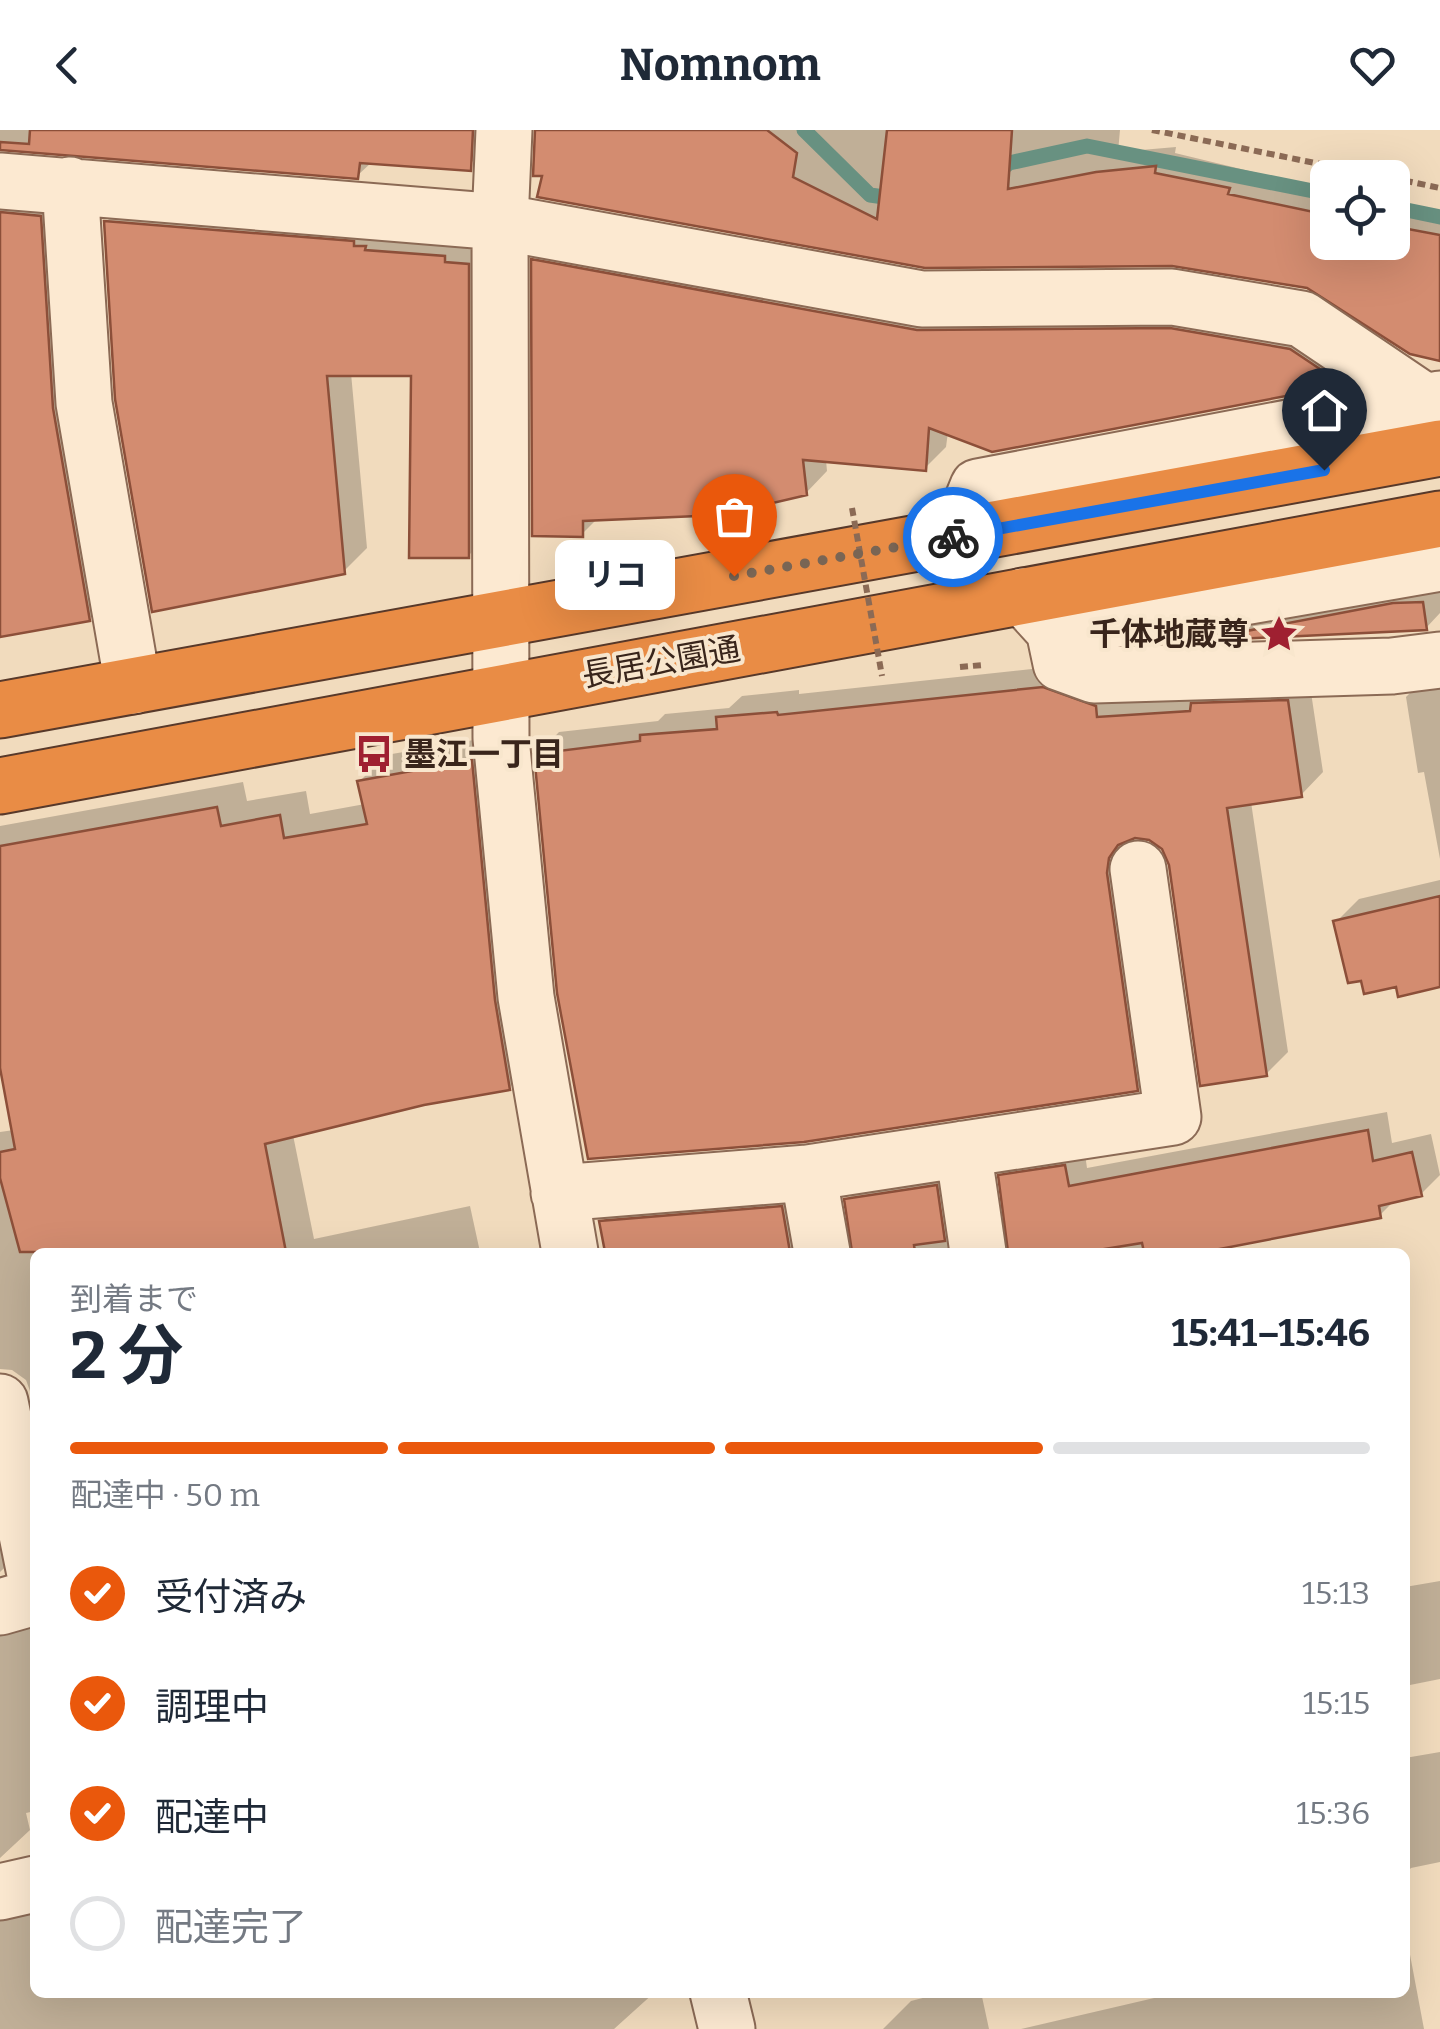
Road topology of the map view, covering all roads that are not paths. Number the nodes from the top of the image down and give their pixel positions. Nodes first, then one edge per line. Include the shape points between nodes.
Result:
1 (504, 130) edge
2 (0, 181) edge
3 (70, 185) junction
4 (500, 222) junction
5 (1435, 417) edge
6 (1440, 519) edge
7 (1440, 563) edge
8 (1038, 613) junction
9 (502, 617) junction
10 (1440, 660) edge
11 (133, 686) junction
12 (502, 692) junction
13 (0, 710) edge
14 (0, 786) edge
15 (1138, 869) dead end
16 (963, 1149) junction
17 (808, 1173) junction
18 (560, 1193) junction
19 (569, 1248) edge
20 (821, 1248) edge
21 (977, 1248) edge
22 (0, 1402) edge
23 (30, 1549) edge
24 (30, 1598) edge
25 (0, 1607) edge
26 (30, 1885) edge
27 (0, 1892) edge
28 (719, 1998) edge
29 (726, 2029) edge

1 - 4 street
2 - 3 street
3 - 4 street
3 - 11 street via 84,402
4 - 5 street via 922,299 1172,297 1302,319
4 - 9 street
5 - 9 highway via 958,536
6 - 8 highway, 長居公園通
7 - 8 street
8 - 10 street via 1061,663 1094,675
8 - 12 highway, 長居公園通
9 - 11 highway
9 - 12 street
11 - 13 highway
12 - 14 highway, 長居公園通
12 - 18 street via 526,997
15 - 16 street via 1173,1117
16 - 17 street
16 - 21 street
17 - 18 street
17 - 20 street
18 - 19 street
22 - 23 street
24 - 25 street
26 - 27 street
28 - 29 street

